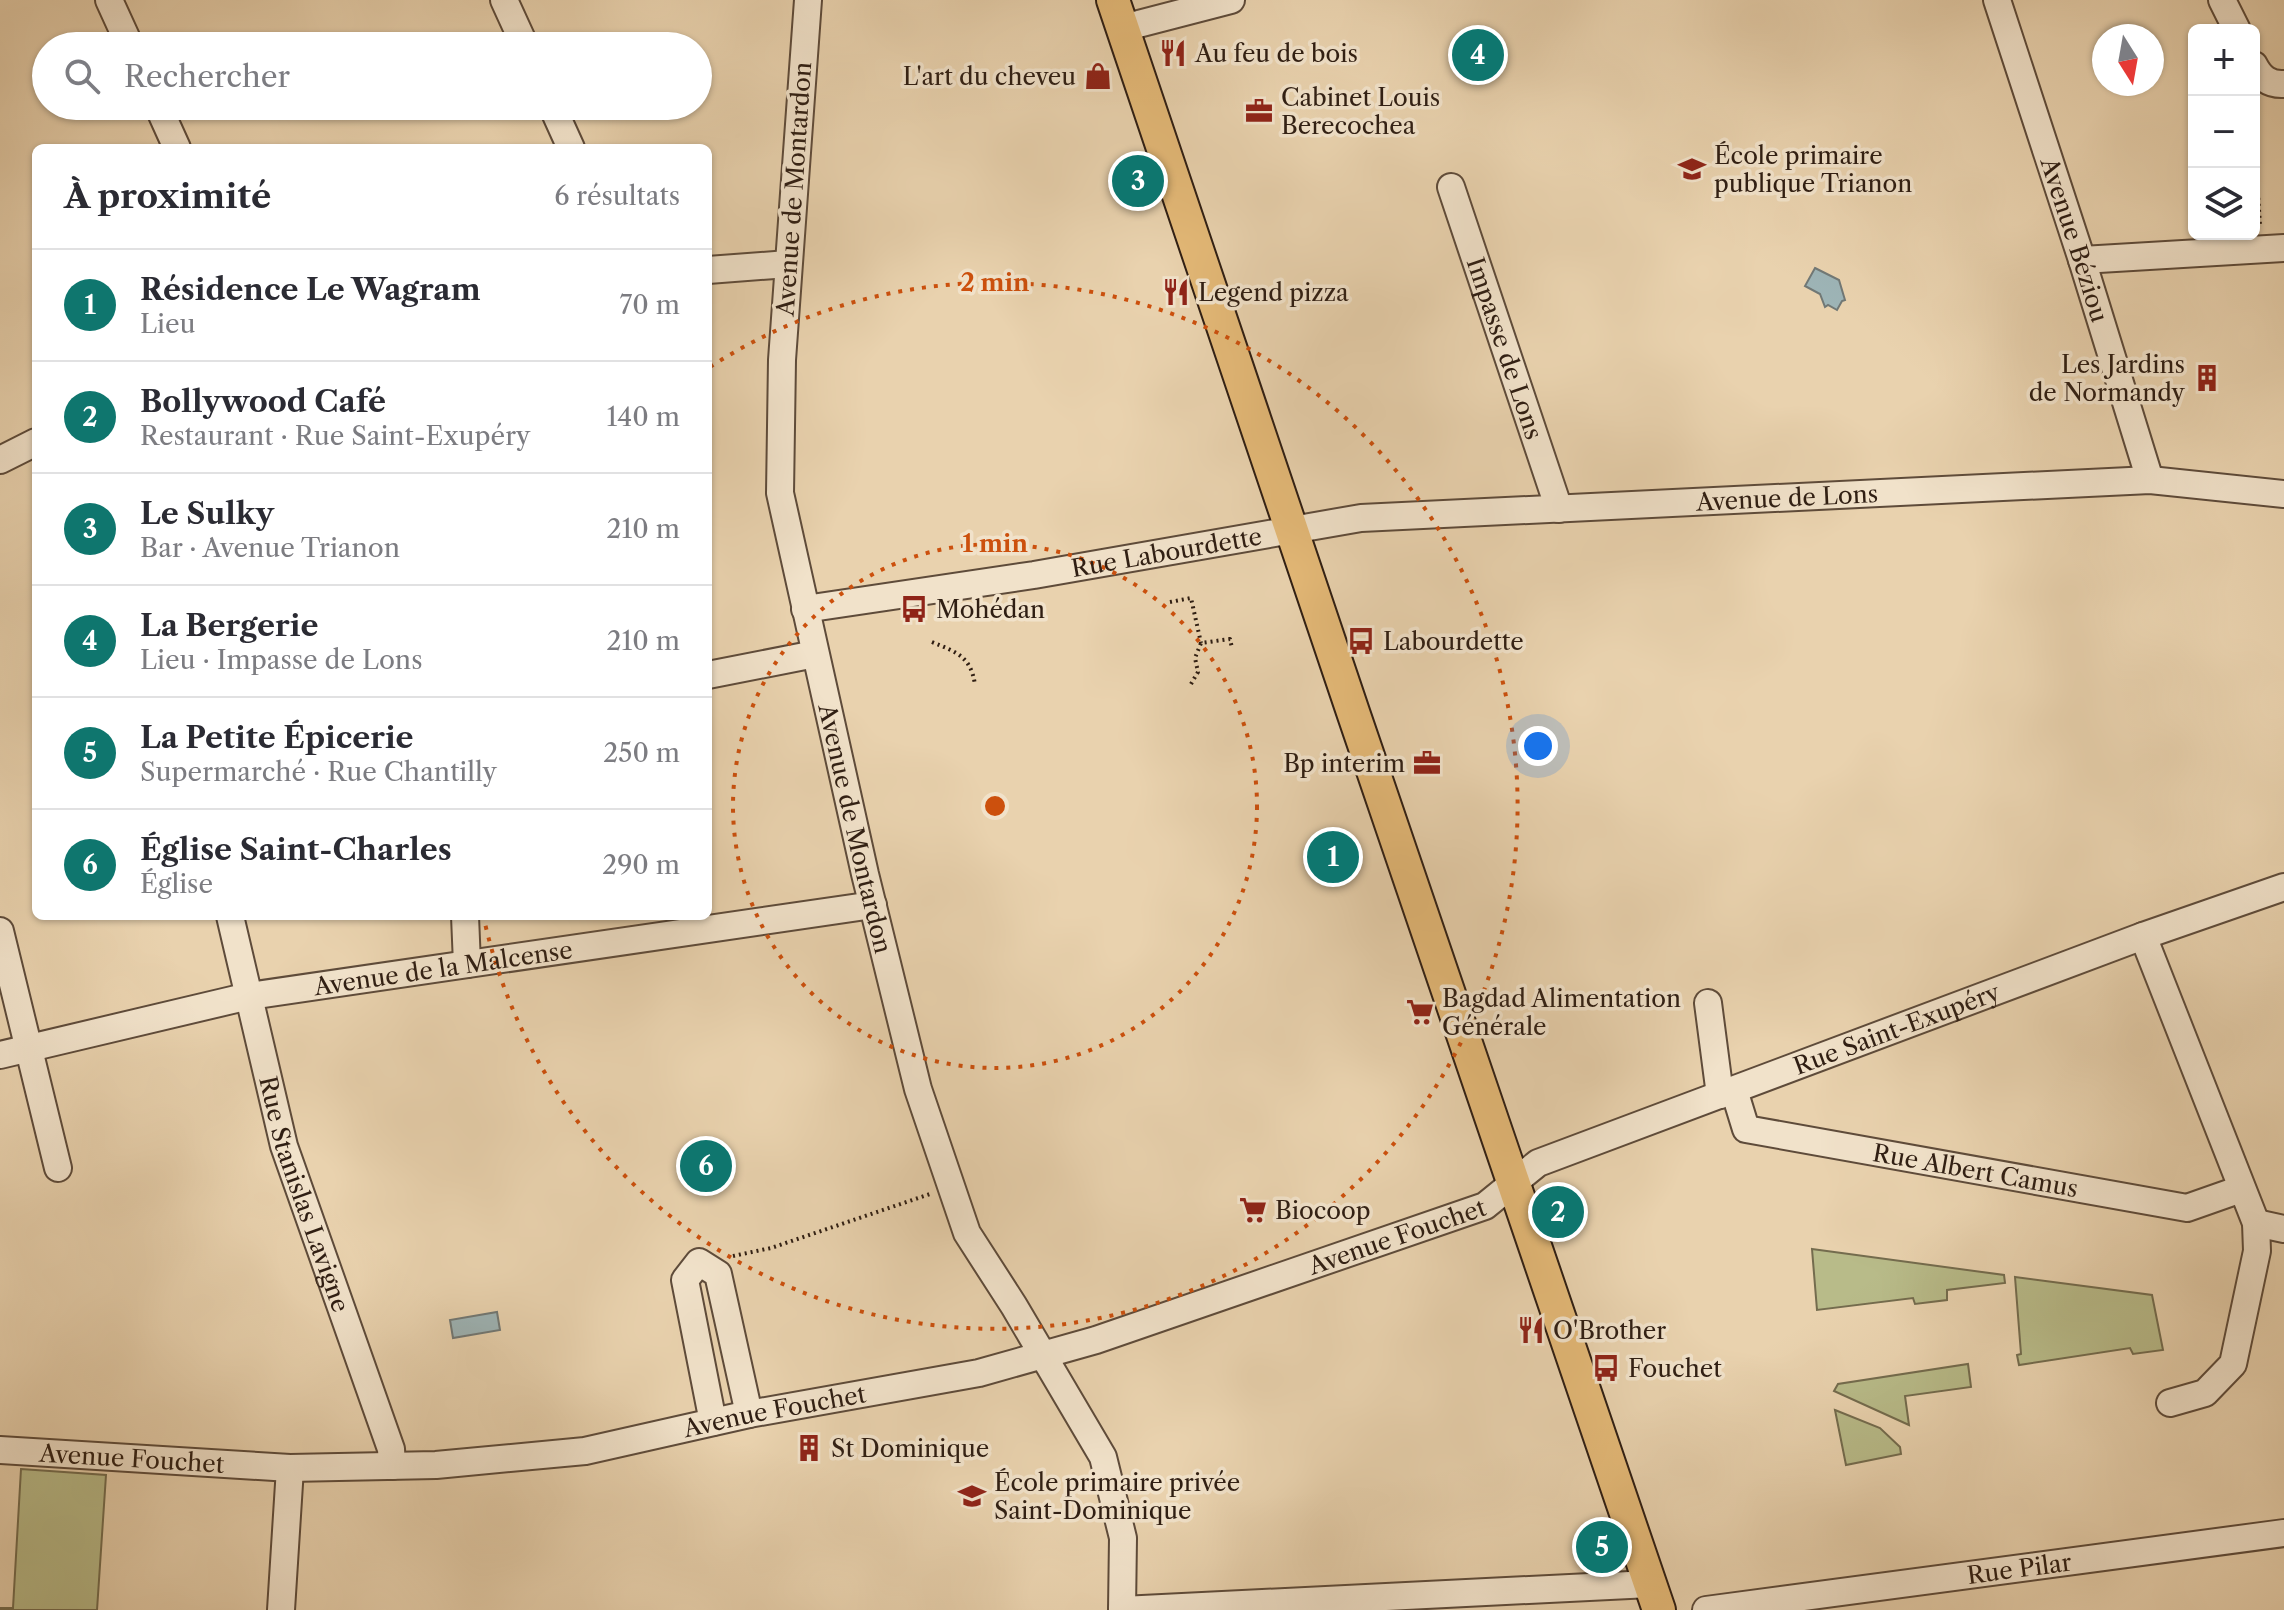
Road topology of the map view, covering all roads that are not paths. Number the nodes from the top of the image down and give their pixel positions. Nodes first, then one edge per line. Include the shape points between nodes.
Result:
1 (109, 0) edge
2 (504, 0) edge
3 (808, 0) edge
4 (1231, 0) edge
5 (1997, 0) edge
6 (2222, 0) edge
7 (1118, 14) edge
8 (2234, 24) edge
9 (124, 32) edge
10 (519, 32) edge
11 (2260, 77) edge
12 (2284, 84) edge
13 (164, 120) edge
14 (558, 120) edge
15 (175, 144) edge
16 (569, 144) edge
17 (1451, 187) dead end
18 (2273, 248) edge
19 (2082, 260) junction
20 (788, 264) junction
21 (712, 270) edge
22 (32, 444) edge
23 (0, 460) edge
24 (2150, 480) junction
25 (2284, 494) edge
26 (1559, 509) junction
27 (1292, 530) junction
28 (805, 609) junction
29 (815, 654) junction
30 (712, 674) edge
31 (2284, 887) edge
32 (873, 905) junction
33 (231, 920) edge
34 (465, 920) edge
35 (0, 931) edge
36 (2143, 936) junction
37 (467, 964) junction
38 (249, 996) junction
39 (1708, 1003) dead end
40 (28, 1048) junction
41 (0, 1055) edge
42 (1727, 1092) junction
43 (58, 1168) dead end
44 (1514, 1181) junction
45 (2241, 1189) junction
46 (2256, 1223) junction
47 (2284, 1229) edge
48 (1042, 1355) junction
49 (2170, 1403) dead end
50 (749, 1414) junction
51 (713, 1422) junction
52 (0, 1450) edge
53 (392, 1466) junction
54 (290, 1468) junction
55 (2284, 1533) edge
56 (1655, 1597) edge
57 (281, 1610) edge
58 (1122, 1610) edge
59 (1706, 1610) edge

1 - 9 street
2 - 10 street
3 - 20 street, Avenue de Montardon
4 - 7 street
5 - 19 street, Avenue Béziou
6 - 8 street
7 - 27 main road
11 - 12 street
13 - 15 street
14 - 16 street
17 - 26 street, Impasse de Lons
18 - 19 street
19 - 24 street, Avenue Béziou
20 - 21 street
20 - 28 street, Avenue de Montardon via 780,493
22 - 23 street
24 - 25 street, Avenue de Lons
24 - 26 street, Avenue de Lons
26 - 27 street, Avenue de Lons via 1361,518
27 - 28 street, Rue Labourdette
27 - 44 main road
28 - 29 street, Avenue de Montardon
29 - 30 street
29 - 32 street, Avenue de Montardon
31 - 36 street, Rue Saint-Exupéry
32 - 37 street, Avenue de la Malcense
32 - 48 street, Avenue de Montardon via 918,1089 967,1233
33 - 38 street, Rue Stanislas Lavigne
34 - 37 street
35 - 40 street
36 - 42 street, Rue Saint-Exupéry
36 - 45 street
37 - 38 street, Avenue de la Malcense
38 - 40 street, Avenue de la Malcense
38 - 53 street, Rue Stanislas Lavigne via 284,1146 391,1449
39 - 42 street
40 - 41 street, Avenue de la Malcense
40 - 43 street
42 - 44 street, Rue Saint-Exupéry via 1538,1163
42 - 45 street, Rue Albert Camus via 1746,1129 2187,1208
44 - 48 street, Avenue Fouchet via 1485,1206
44 - 56 main road
45 - 46 street
46 - 47 street
46 - 49 street via 2257,1251 2233,1364 2205,1393
48 - 50 street, Avenue Fouchet via 979,1373
48 - 58 street, Avenue de Montardon via 1103,1457 1123,1538
50 - 51 street, Avenue Fouchet
50 - 51 street via 718,1274 699,1262 685,1280
51 - 53 street, Avenue Fouchet via 585,1451
52 - 54 street, Avenue Fouchet
53 - 54 street, Avenue Fouchet
54 - 57 street
55 - 59 street, Rue Pilar
56 - 58 street

